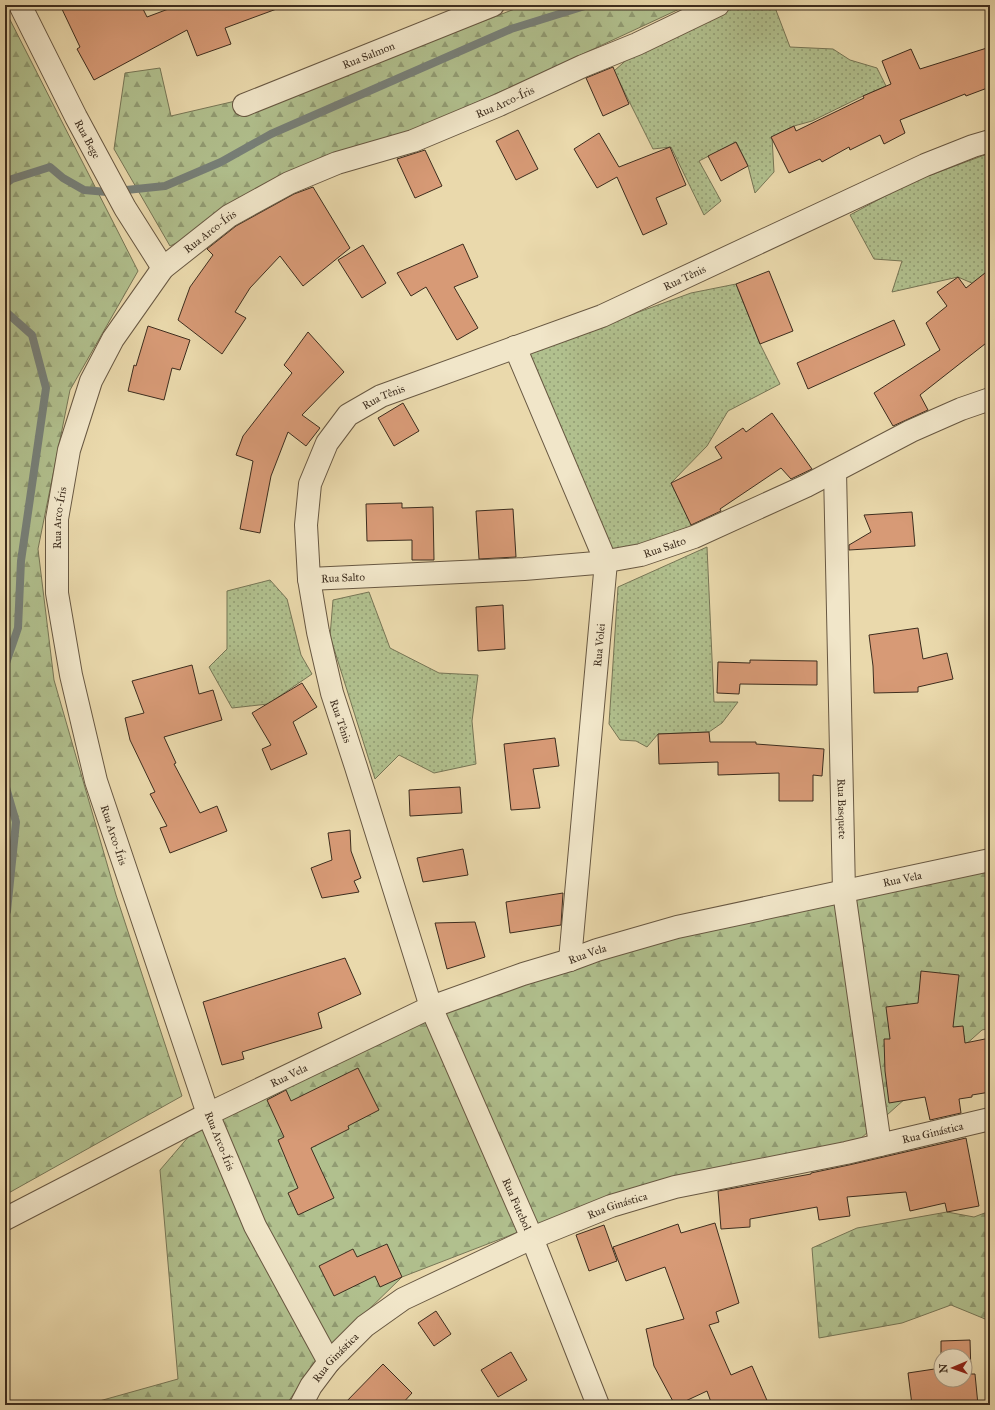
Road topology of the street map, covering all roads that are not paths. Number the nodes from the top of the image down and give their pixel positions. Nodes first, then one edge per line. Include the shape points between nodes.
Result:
1 (20, 5) edge
2 (493, 5) edge
3 (718, 5) edge
4 (244, 105) dead end
5 (990, 141) edge
6 (163, 268) junction
7 (515, 347) junction
8 (990, 399) edge
9 (835, 471) junction
10 (606, 562) junction
11 (309, 579) junction
12 (990, 860) edge
13 (844, 892) junction
14 (570, 960) junction
15 (431, 1006) junction
16 (208, 1114) junction
17 (990, 1119) edge
18 (880, 1145) junction
19 (5, 1219) edge
20 (532, 1238) junction
21 (329, 1362) junction
22 (301, 1405) edge
23 (598, 1405) edge

1 - 6 street, Rua Bege via 125,208
2 - 4 street, Rua Salmon
3 - 6 street, Rua Arco-Íris via 637,44 413,141 337,163 289,183 228,216
5 - 7 street, Rua Tênis via 925,165 602,316
6 - 16 street, Rua Arco-Íris via 113,339 91,381 69,450 59,512 56,593 71,675 96,781
7 - 10 street, Rua Volei
7 - 11 street, Rua Tênis via 381,396 348,416 327,443 310,484 306,525
8 - 9 street, Rua Salto via 911,431
9 - 10 street, Rua Salto via 694,537 642,555
9 - 13 street, Rua Basquete
10 - 11 street, Rua Salto via 524,569
10 - 14 street, Rua Volei
11 - 15 street, Rua Tênis via 332,693
12 - 13 street, Rua Vela
13 - 14 street, Rua Vela via 676,927
13 - 18 street, Rua Basquete
14 - 15 street, Rua Vela
15 - 16 street, Rua Vela
15 - 20 street, Rua Futebol
16 - 19 street, Rua Vela
16 - 21 street, Rua Arco-Íris via 255,1226
17 - 18 street, Rua Ginástica
18 - 20 street, Rua Ginástica via 675,1187 611,1206
20 - 21 street, Rua Ginástica via 403,1299 365,1326
20 - 23 street, Rua Futebol
21 - 22 street, Rua Ginástica

